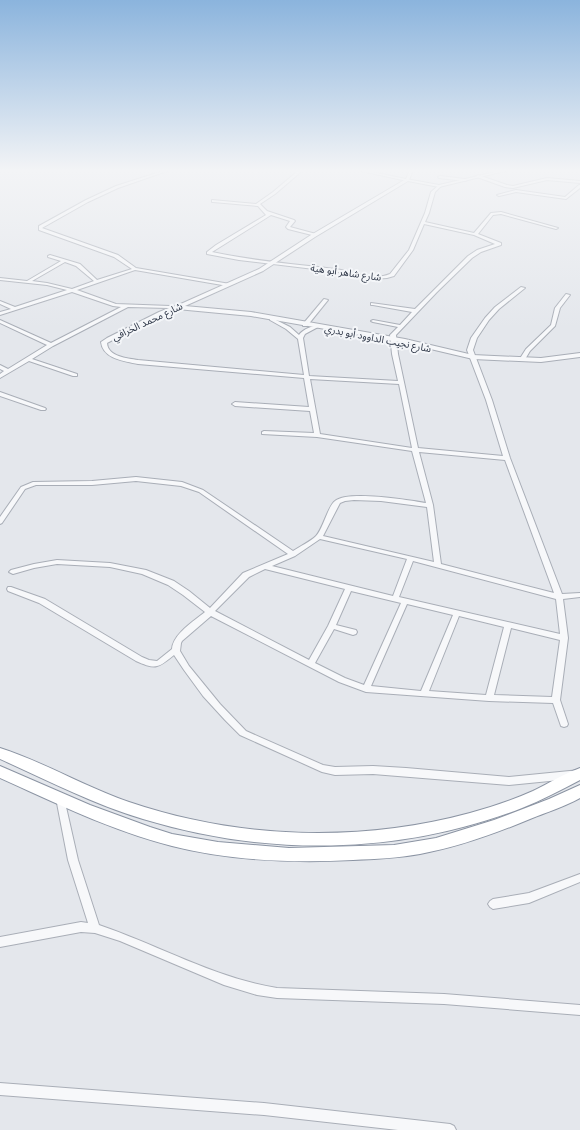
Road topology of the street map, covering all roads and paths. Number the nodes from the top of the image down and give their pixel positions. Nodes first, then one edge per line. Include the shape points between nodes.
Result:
1 (49, 223) edge
2 (256, 223) edge
3 (292, 223) edge
4 (335, 223) edge
5 (423, 223) joint
6 (485, 223) edge
7 (535, 223) edge
8 (556, 228) dead end
9 (475, 234) junction
10 (315, 235) junction
11 (50, 256) dead end
12 (64, 261) junction
13 (272, 263) junction
14 (134, 269) junction
15 (0, 279) edge
16 (29, 282) junction
17 (97, 282) junction
18 (228, 285) junction
19 (523, 288) dead end
20 (72, 290) junction
21 (568, 295) dead end
22 (326, 300) dead end
23 (0, 302) edge
24 (373, 304) dead end
25 (126, 306) junction
26 (177, 308) junction
27 (15, 309) junction
28 (415, 311) junction
29 (0, 314) edge
30 (272, 319) junction
31 (0, 321) edge
32 (373, 321) dead end
33 (306, 325) junction
34 (400, 326) junction
35 (316, 327) junction
36 (300, 338) junction
37 (392, 339) junction
38 (51, 345) junction
39 (580, 355) edge
40 (473, 357) junction
41 (28, 359) junction
42 (522, 360) junction
43 (0, 367) edge
44 (8, 371) junction
45 (75, 375) dead end
46 (0, 376) edge
47 (306, 377) junction
48 (401, 382) junction
49 (0, 394) edge
50 (235, 404) dead end
51 (43, 409) dead end
52 (312, 409) junction
53 (264, 433) dead end
54 (318, 435) junction
55 (415, 450) junction
56 (507, 458) junction
57 (430, 506) junction
58 (0, 522) edge
59 (319, 537) junction
60 (293, 554) junction
61 (411, 558) junction
62 (438, 565) junction
63 (265, 567) junction
64 (13, 572) dead end
65 (349, 588) junction
66 (11, 589) dead end
67 (580, 595) edge
68 (559, 597) junction
69 (395, 599) junction
70 (405, 601) junction
71 (210, 612) junction
72 (457, 614) junction
73 (508, 625) junction
74 (332, 626) junction
75 (353, 632) dead end
76 (564, 638) junction
77 (176, 650) junction
78 (311, 663) junction
79 (366, 689) junction
80 (424, 694) junction
81 (489, 698) junction
82 (556, 700) junction
83 (564, 724) dead end
84 (0, 753) edge
85 (0, 772) edge
86 (580, 774) edge
87 (580, 791) edge
88 (60, 798) junction
89 (580, 878) edge
90 (493, 904) dead end
91 (95, 928) junction
92 (0, 942) edge
93 (580, 1010) edge
94 (0, 1089) edge
95 (450, 1130) edge

1 - 14 street via 40,228 116,256
2 - 13 street via 208,253
3 - 10 street via 289,228
4 - 10 street, شارع محمد الخرافي
5 - 9 street
5 - 13 street, شارع شاهر أبو هية via 408,255 392,275 387,277 378,278
6 - 9 street
7 - 8 street
9 - 28 street via 499,244 472,256
10 - 13 street, شارع محمد الخرافي
11 - 12 street
12 - 16 street
12 - 17 street via 78,265
13 - 18 street, شارع محمد الخرافي
14 - 17 street
14 - 18 street
15 - 16 street
16 - 20 street
17 - 20 street
18 - 26 street, شارع محمد الخرافي
19 - 40 street via 497,308 479,329 470,347
20 - 25 street
20 - 27 street
21 - 42 street via 556,310 555,321 527,350
22 - 33 street
23 - 27 street
24 - 28 street
25 - 26 street
25 - 38 street
26 - 30 street, شارع نجيب الداوود أبو بدري via 235,312
26 - 47 street, شارع محمد الخرافي via 104,342 107,352 138,362
27 - 29 street
28 - 34 street
30 - 33 street, شارع نجيب الداوود أبو بدري
30 - 36 street
31 - 38 street
32 - 34 street
33 - 35 street, شارع نجيب الداوود أبو بدري
34 - 37 street
35 - 36 street via 303,333
35 - 37 street, شارع نجيب الداوود أبو بدري
36 - 47 street
37 - 40 street, شارع نجيب الداوود أبو بدري
37 - 48 street
38 - 41 street
39 - 42 street, شارع نجيب الداوود أبو بدري
40 - 42 street, شارع نجيب الداوود أبو بدري
40 - 56 street
41 - 44 street
41 - 45 street
43 - 44 street
44 - 46 street
47 - 48 street, شارع محمد الخرافي
47 - 52 street
48 - 55 street
49 - 51 street
50 - 52 street
52 - 54 street
53 - 54 street
54 - 55 street
55 - 56 street
55 - 57 street
56 - 68 street
57 - 59 street via 344,498 337,502
57 - 62 street
58 - 60 street via 23,488 35,483 92,483 136,479 182,484 202,491
59 - 60 street
59 - 61 street
60 - 63 street
61 - 62 street
61 - 69 street
62 - 68 street
63 - 65 street
63 - 71 street via 240,580
64 - 71 street via 57,562 121,566 170,583
65 - 69 street
65 - 74 street
66 - 77 street via 42,601 148,663 158,664
67 - 68 street
68 - 76 street
69 - 70 street
70 - 72 street
70 - 79 street
71 - 77 street via 179,639
71 - 78 street
72 - 73 street
72 - 80 street
73 - 76 street
73 - 81 street
74 - 75 street
74 - 78 street
76 - 82 street
77 - 86 street via 186,668 237,729 322,768 335,771 373,770 509,781
78 - 79 street via 342,680
79 - 80 street
80 - 81 street
81 - 82 street
82 - 83 street
84 - 86 highway via 98,796 142,812 188,825 260,837 311,841 383,837 446,826 518,804
85 - 88 highway
87 - 88 highway via 521,817 461,838 405,850 312,856 253,853 172,840 108,819
88 - 91 street via 73,860
89 - 90 street via 529,898
91 - 92 street via 81,927
91 - 93 street via 224,980 257,990 277,993 444,999
94 - 95 street via 264,1109

